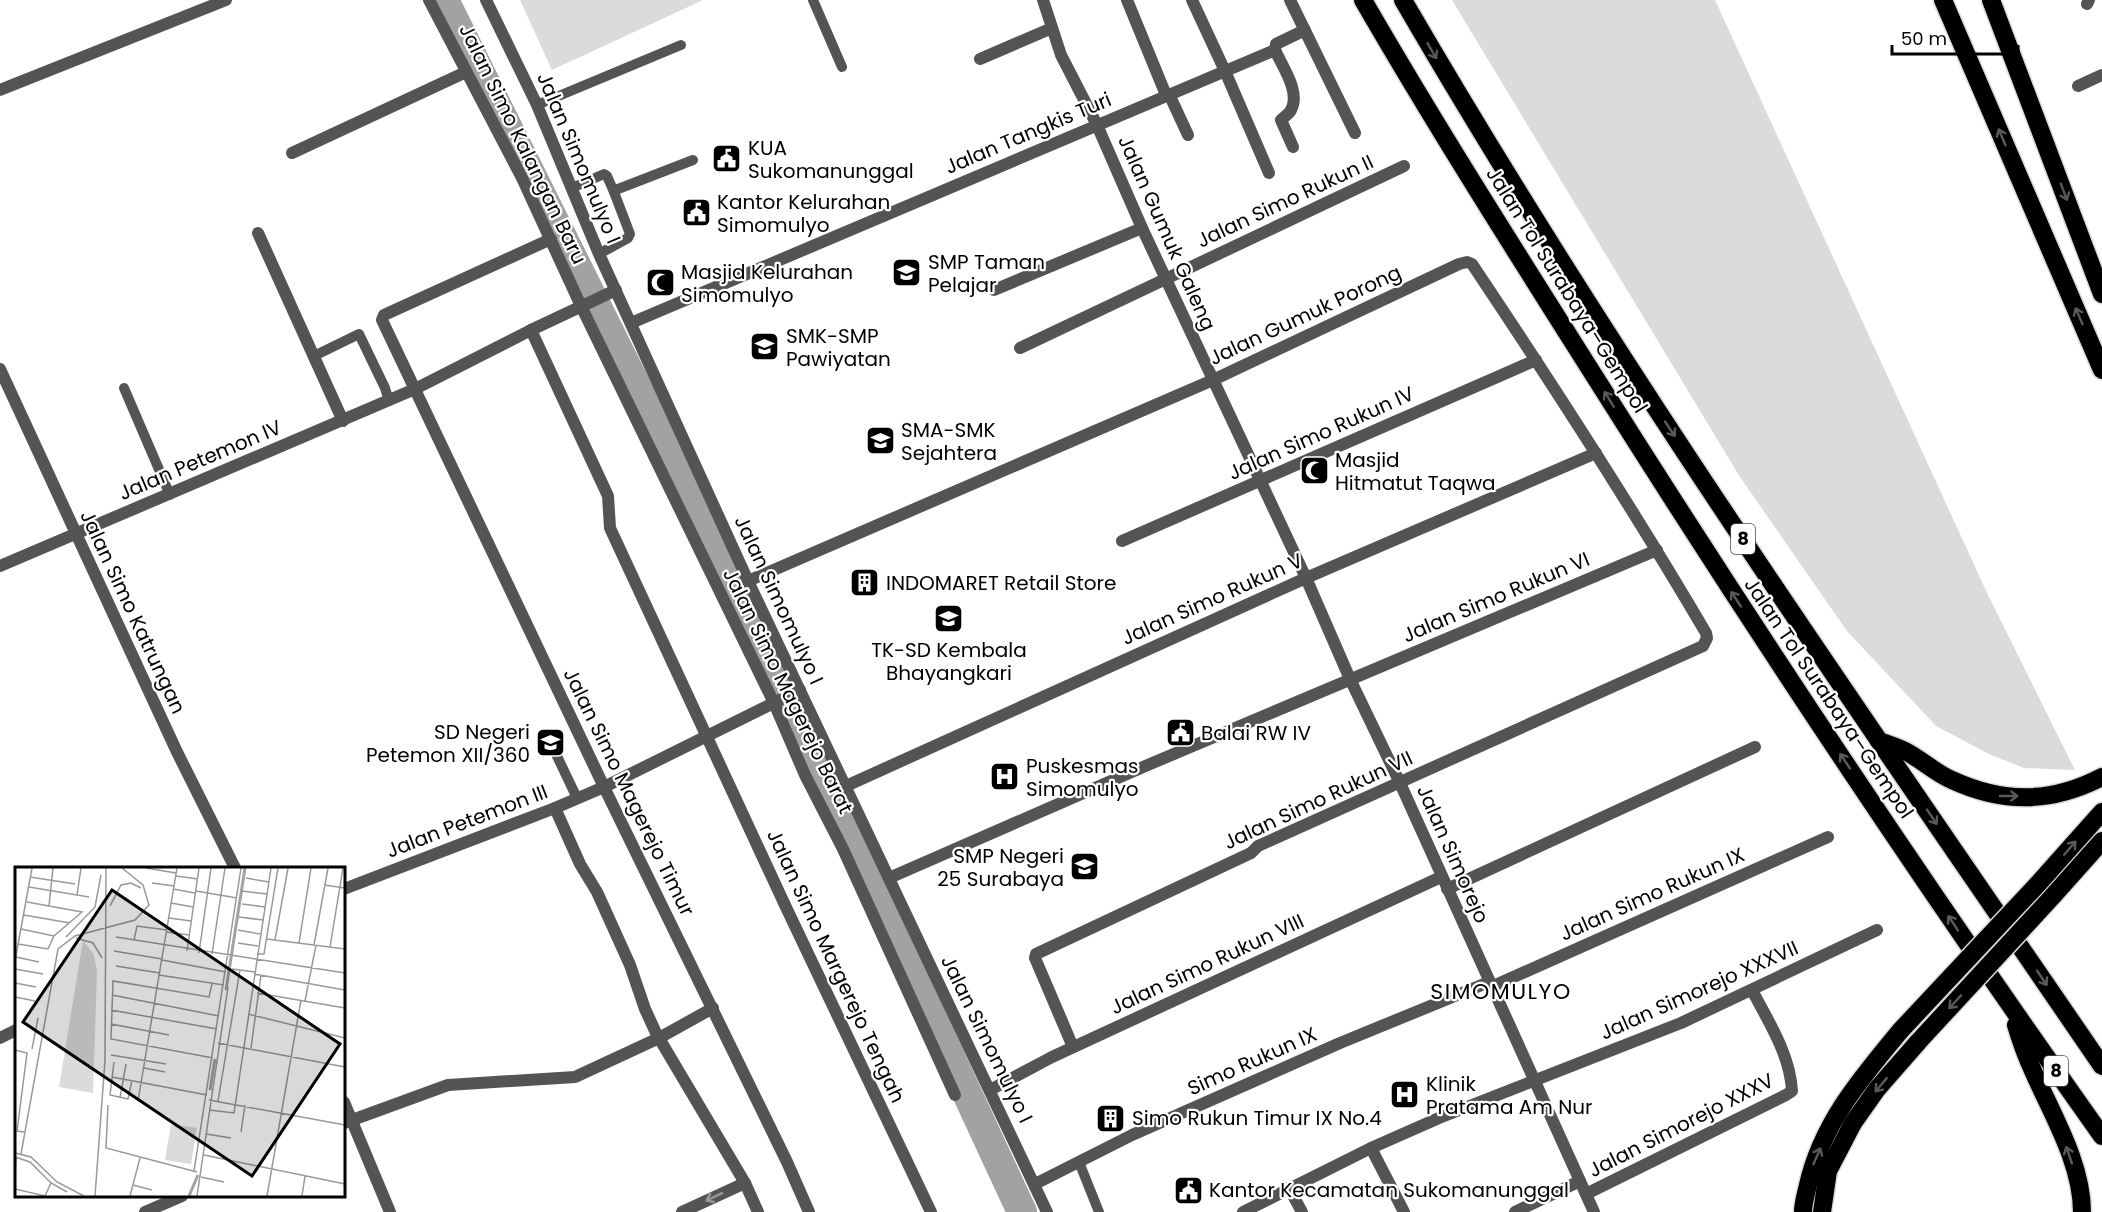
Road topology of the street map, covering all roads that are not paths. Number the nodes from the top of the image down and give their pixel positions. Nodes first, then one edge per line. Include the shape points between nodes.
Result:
1 (225, 0) edge
2 (429, 0) edge
3 (486, 0) edge
4 (813, 0) edge
5 (1043, 0) edge
6 (1127, 0) edge
7 (1192, 0) edge
8 (1290, 0) edge
9 (1363, 0) edge
10 (1403, 0) edge
11 (1943, 0) edge
12 (1991, 0) edge
13 (1052, 28) junction
14 (1305, 30) junction
15 (681, 45) dead end
16 (1275, 50) junction
17 (980, 59) dead end
18 (842, 67) dead end
19 (1225, 70) junction
20 (466, 72) junction
21 (2102, 75) edge
22 (2078, 86) dead end
23 (0, 90) edge
24 (1167, 94) junction
25 (537, 105) junction
26 (1097, 125) junction
27 (1355, 133) dead end
28 (1188, 135) dead end
29 (1293, 147) dead end
30 (292, 153) dead end
31 (693, 160) dead end
32 (1404, 166) dead end
33 (1269, 173) dead end
34 (572, 189) junction
35 (614, 192) junction
36 (1142, 228) junction
37 (258, 234) dead end
38 (550, 239) junction
39 (599, 254) junction
40 (1166, 279) junction
41 (994, 290) dead end
42 (610, 293) junction
43 (2102, 294) edge
44 (583, 305) junction
45 (631, 323) junction
46 (531, 330) junction
47 (1020, 348) dead end
48 (318, 354) dead end
49 (1536, 360) junction
50 (0, 369) edge
51 (2102, 370) edge
52 (1213, 380) junction
53 (124, 388) dead end
54 (416, 389) junction
55 (389, 401) junction
56 (343, 421) junction
57 (1596, 453) junction
58 (1261, 481) junction
59 (170, 495) junction
60 (75, 534) junction
61 (1122, 541) dead end
62 (1657, 550) junction
63 (0, 566) edge
64 (1306, 578) junction
65 (748, 581) junction
66 (1707, 638) joint
67 (1350, 679) junction
68 (799, 691) junction
69 (776, 703) junction
70 (708, 737) junction
71 (1879, 741) junction
72 (1755, 747) dead end
73 (556, 754) dead end
74 (2102, 777) edge
75 (1400, 783) junction
76 (846, 786) junction
77 (604, 787) junction
78 (577, 798) junction
79 (555, 808) junction
80 (2102, 812) edge
81 (1828, 837) dead end
82 (2102, 841) edge
83 (234, 867) edge
84 (1441, 877) junction
85 (889, 878) junction
86 (345, 889) edge
87 (1447, 889) junction
88 (1877, 930) dead end
89 (1490, 984) junction
90 (1752, 990) junction
91 (2009, 1006) junction
92 (712, 1008) junction
93 (15, 1030) edge
94 (0, 1038) edge
95 (659, 1038) junction
96 (1073, 1047) junction
97 (2102, 1066) edge
98 (1535, 1081) junction
99 (990, 1090) junction
100 (955, 1095) dead end
101 (347, 1121) edge
102 (2102, 1136) edge
103 (1371, 1148) junction
104 (1078, 1162) junction
105 (1580, 1181) junction
106 (745, 1183) junction
107 (1035, 1184) junction
108 (1289, 1188) junction
109 (1586, 1194) junction
110 (180, 1197) edge
111 (145, 1212) edge
112 (390, 1212) edge
113 (682, 1212) edge
114 (758, 1212) edge
115 (809, 1212) edge
116 (931, 1212) edge
117 (1047, 1212) edge
118 (1099, 1212) edge
119 (1243, 1212) edge
120 (1302, 1212) edge
121 (1404, 1212) edge
122 (1515, 1212) edge
123 (1594, 1212) edge
124 (1803, 1212) edge
125 (1822, 1212) edge
126 (2082, 1212) edge

1 - 23 street
2 - 20 street, Jalan Simo Kalangan Baru
3 - 25 street, Jalan Simomulyo I
4 - 18 lane
5 - 13 street, Jalan Gumuk Galeng
6 - 24 street
7 - 19 street
8 - 14 street
91 -> 9 highway, Jalan Tol Surabaya–Gempol / 8 via 1718,572 1425,108
10 -> 71 highway, Jalan Tol Surabaya–Gempol / 8 via 1473,122 1664,421
51 -> 11 highway
12 -> 43 highway
13 - 17 street
13 - 26 street, Jalan Gumuk Galeng via 1061,55
14 - 16 street, Jalan Tangkis Turi via 1277,43
14 - 27 street
15 - 25 lane
16 - 19 street, Jalan Tangkis Turi
16 - 29 street via 1293,90 1293,106 1281,120
19 - 24 street, Jalan Tangkis Turi
19 - 33 street
20 - 30 street
20 - 38 street, Jalan Simo Kalangan Baru
21 - 22 street
24 - 26 street, Jalan Tangkis Turi
24 - 28 street
25 - 34 street, Jalan Simomulyo I
26 - 36 street, Jalan Gumuk Galeng
26 - 45 street, Jalan Tangkis Turi
31 - 35 lane
32 - 40 street, Jalan Simo Rukun II
34 - 35 lane via 604,174
34 - 39 street, Jalan Simomulyo I
35 - 39 lane via 630,234
36 - 40 street, Jalan Gumuk Galeng
36 - 41 street
37 - 56 street
38 - 44 street, Jalan Simo Kalangan Baru
38 - 54 street, Jalan Simo Magerejo Timur via 382,316
39 - 42 street, Jalan Simomulyo I
40 - 47 street, Jalan Simo Rukun II
40 - 52 street, Jalan Gumuk Galeng
42 - 44 street, Jalan Petemon IV
42 - 45 street, Jalan Simomulyo I
44 - 46 street, Jalan Petemon IV
44 - 69 street, Jalan Simo Magerejo Barat
45 - 65 street, Jalan Simomulyo I
46 - 54 street, Jalan Petemon IV
46 - 70 street, Jalan Simo Margerejo Tengah via 608,496 610,528
48 - 55 lane via 359,334
49 - 52 street, Jalan Gumuk Porong via 1467,262
49 - 57 street, Jalan Gumuk Porong
49 - 58 street, Jalan Simo Rukun IV
50 - 60 street, Jalan Simo Katrungan
52 - 58 street, Jalan Gumuk Galeng
52 - 65 street, Jalan Gumuk Porong
53 - 59 lane
54 - 55 street, Jalan Petemon IV
54 - 77 street, Jalan Simo Magerejo Timur
55 - 56 street, Jalan Petemon IV
56 - 59 street, Jalan Petemon IV
57 - 62 street, Jalan Gumuk Porong
57 - 64 street, Jalan Simo Rukun V
58 - 61 street, Jalan Simo Rukun IV
58 - 64 street, Jalan Simorejo
59 - 60 street, Jalan Petemon IV
60 - 63 street, Jalan Petemon IV
60 - 83 street, Jalan Simo Katrungan
62 - 66 street, Jalan Gumuk Porong
62 - 67 street, Jalan Simo Rukun VI
64 - 67 street, Jalan Simorejo
64 - 76 street, Jalan Simo Rukun V
65 - 68 street, Jalan Simomulyo I
66 - 75 street, Jalan Simo Rukun VII via 1703,646
67 - 75 street, Jalan Simorejo
67 - 85 street, Jalan Simo Rukun VI
68 - 69 street, Jalan Petemon III
68 - 76 street, Jalan Simomulyo I
69 - 70 street, Jalan Petemon III
69 - 100 street, Jalan Simo Magerejo Barat via 805,775
70 - 77 street, Jalan Petemon III
70 - 116 street, Jalan Simo Margerejo Tengah
71 -> 74 highway via 1905,750 1951,780 1999,797 2048,796 2079,789
71 -> 97 highway, Jalan Tol Surabaya–Gempol / 8
72 - 87 street
73 - 78 lane
75 - 84 street, Jalan Simorejo
75 - 96 street, Jalan Simo Rukun VII via 1258,846 1251,853 1036,954
76 - 85 street, Jalan Simomulyo I
77 - 78 street, Jalan Petemon III
77 - 92 street, Jalan Simo Magerejo Timur
78 - 79 street, Jalan Petemon III
79 - 86 street, Jalan Petemon III
79 - 95 street via 597,892
124 -> 80 highway, bridge via 1813,1165 1832,1121 1857,1082
81 - 89 street, Jalan Simo Rukun IX
82 -> 125 highway, bridge via 1877,1089 1853,1123 1828,1171
84 - 87 street, Jalan Simorejo
84 - 96 street, Jalan Simo Rukun VIII
85 - 99 street, Jalan Simomulyo I
87 - 89 street, Jalan Simorejo
88 - 90 street, Jalan Simorejo XXXVII
89 - 98 street, Jalan Simorejo
89 - 104 street, Simo Rukun IX via 1329,1048
90 - 98 street, Jalan Simorejo XXXVII
90 - 109 street, Jalan Simorejo XXXV via 1778,1040 1792,1090
91 - 102 highway, Jalan Tol Surabaya–Gempol / 8
126 -> 91 highway via 2079,1184 2059,1124 2024,1051
92 - 95 street
92 - 115 street, Jalan Simo Magerejo Timur
93 - 94 street
95 - 101 street via 574,1077 448,1085
95 - 106 street
96 - 99 street, Jalan Simo Rukun VIII
98 - 103 street, Jalan Simorejo XXXVII
98 - 105 street, Jalan Simorejo
99 - 107 street, Jalan Simomulyo I
101 - 112 street
103 - 108 street, Jalan Simorejo XXXVII
103 - 121 street
104 - 107 street, Simo Rukun IX
104 - 118 lane
105 - 109 street, Jalan Simorejo
105 - 122 street
106 -> 113 street
106 - 114 street
107 - 117 street, Jalan Simomulyo I
108 - 119 street, Jalan Simorejo XXXVII
108 - 120 street
109 - 123 street, Jalan Simorejo
110 - 111 street

